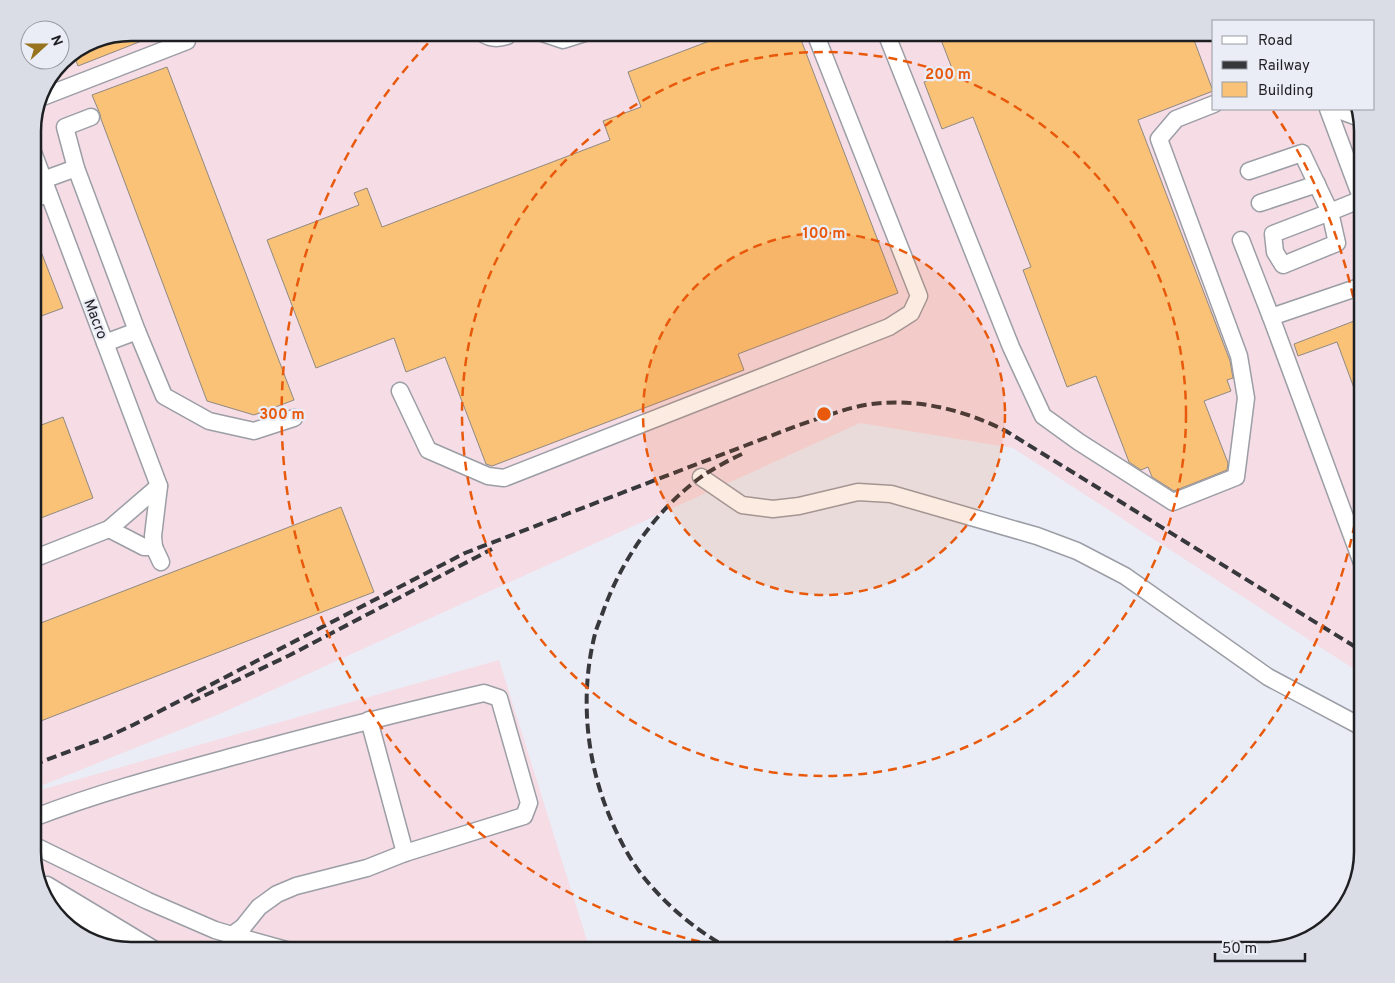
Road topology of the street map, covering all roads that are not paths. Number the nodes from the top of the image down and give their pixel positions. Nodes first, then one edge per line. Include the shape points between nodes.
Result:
1 (187, 41) dead end
2 (819, 41) edge
3 (890, 41) edge
4 (49, 94) edge
5 (1212, 105) edge
6 (1328, 110) edge
7 (1339, 110) edge
8 (1352, 115) edge
9 (91, 117) dead end
10 (76, 168) junction
11 (1249, 171) dead end
12 (1354, 178) edge
13 (1316, 184) junction
14 (42, 191) edge
15 (1354, 202) edge
16 (1260, 203) dead end
17 (1330, 212) junction
18 (1241, 240) dead end
19 (1354, 289) edge
20 (1271, 317) junction
21 (137, 331) junction
22 (105, 343) junction
23 (400, 391) dead end
24 (294, 418) dead end
25 (701, 478) dead end
26 (159, 486) junction
27 (110, 529) junction
28 (1354, 541) edge
29 (41, 556) edge
30 (369, 720) junction
31 (1354, 723) edge
32 (41, 815) edge
33 (41, 849) edge
34 (405, 853) junction
35 (52, 894) edge
36 (52, 895) edge
37 (232, 935) junction
38 (119, 941) edge
39 (139, 942) edge
40 (257, 942) edge

1 - 4 street
2 - 23 street via 919,296 911,313 889,326 504,478 488,476 428,450
3 - 5 street via 1012,347 1043,416 1173,502 1236,477 1246,398 1239,356 1159,139 1176,119
6 - 12 street
7 - 8 street
9 - 10 street via 65,127
10 - 14 street
10 - 21 street
11 - 13 street via 1302,153
13 - 16 street
13 - 17 street
14 - 22 street, Macro
15 - 17 street
17 - 17 street via 1337,243 1283,265 1275,252 1273,234
18 - 20 street
19 - 20 street
20 - 28 street
21 - 22 street
21 - 24 street via 164,396 209,421 254,431
22 - 26 street, Macro
25 - 31 street via 742,505 773,509 858,492 891,494 1037,536 1077,551 1125,576 1268,677
26 - 27 street
26 - 27 street via 153,536 158,554
27 - 29 street
30 - 32 street via 147,780
30 - 34 street
30 - 34 street via 484,693 499,698 529,803 524,816
33 - 37 street via 148,901
34 - 37 street via 367,868 296,886 278,894 258,907
35 - 39 street
36 - 38 street
37 - 40 street

